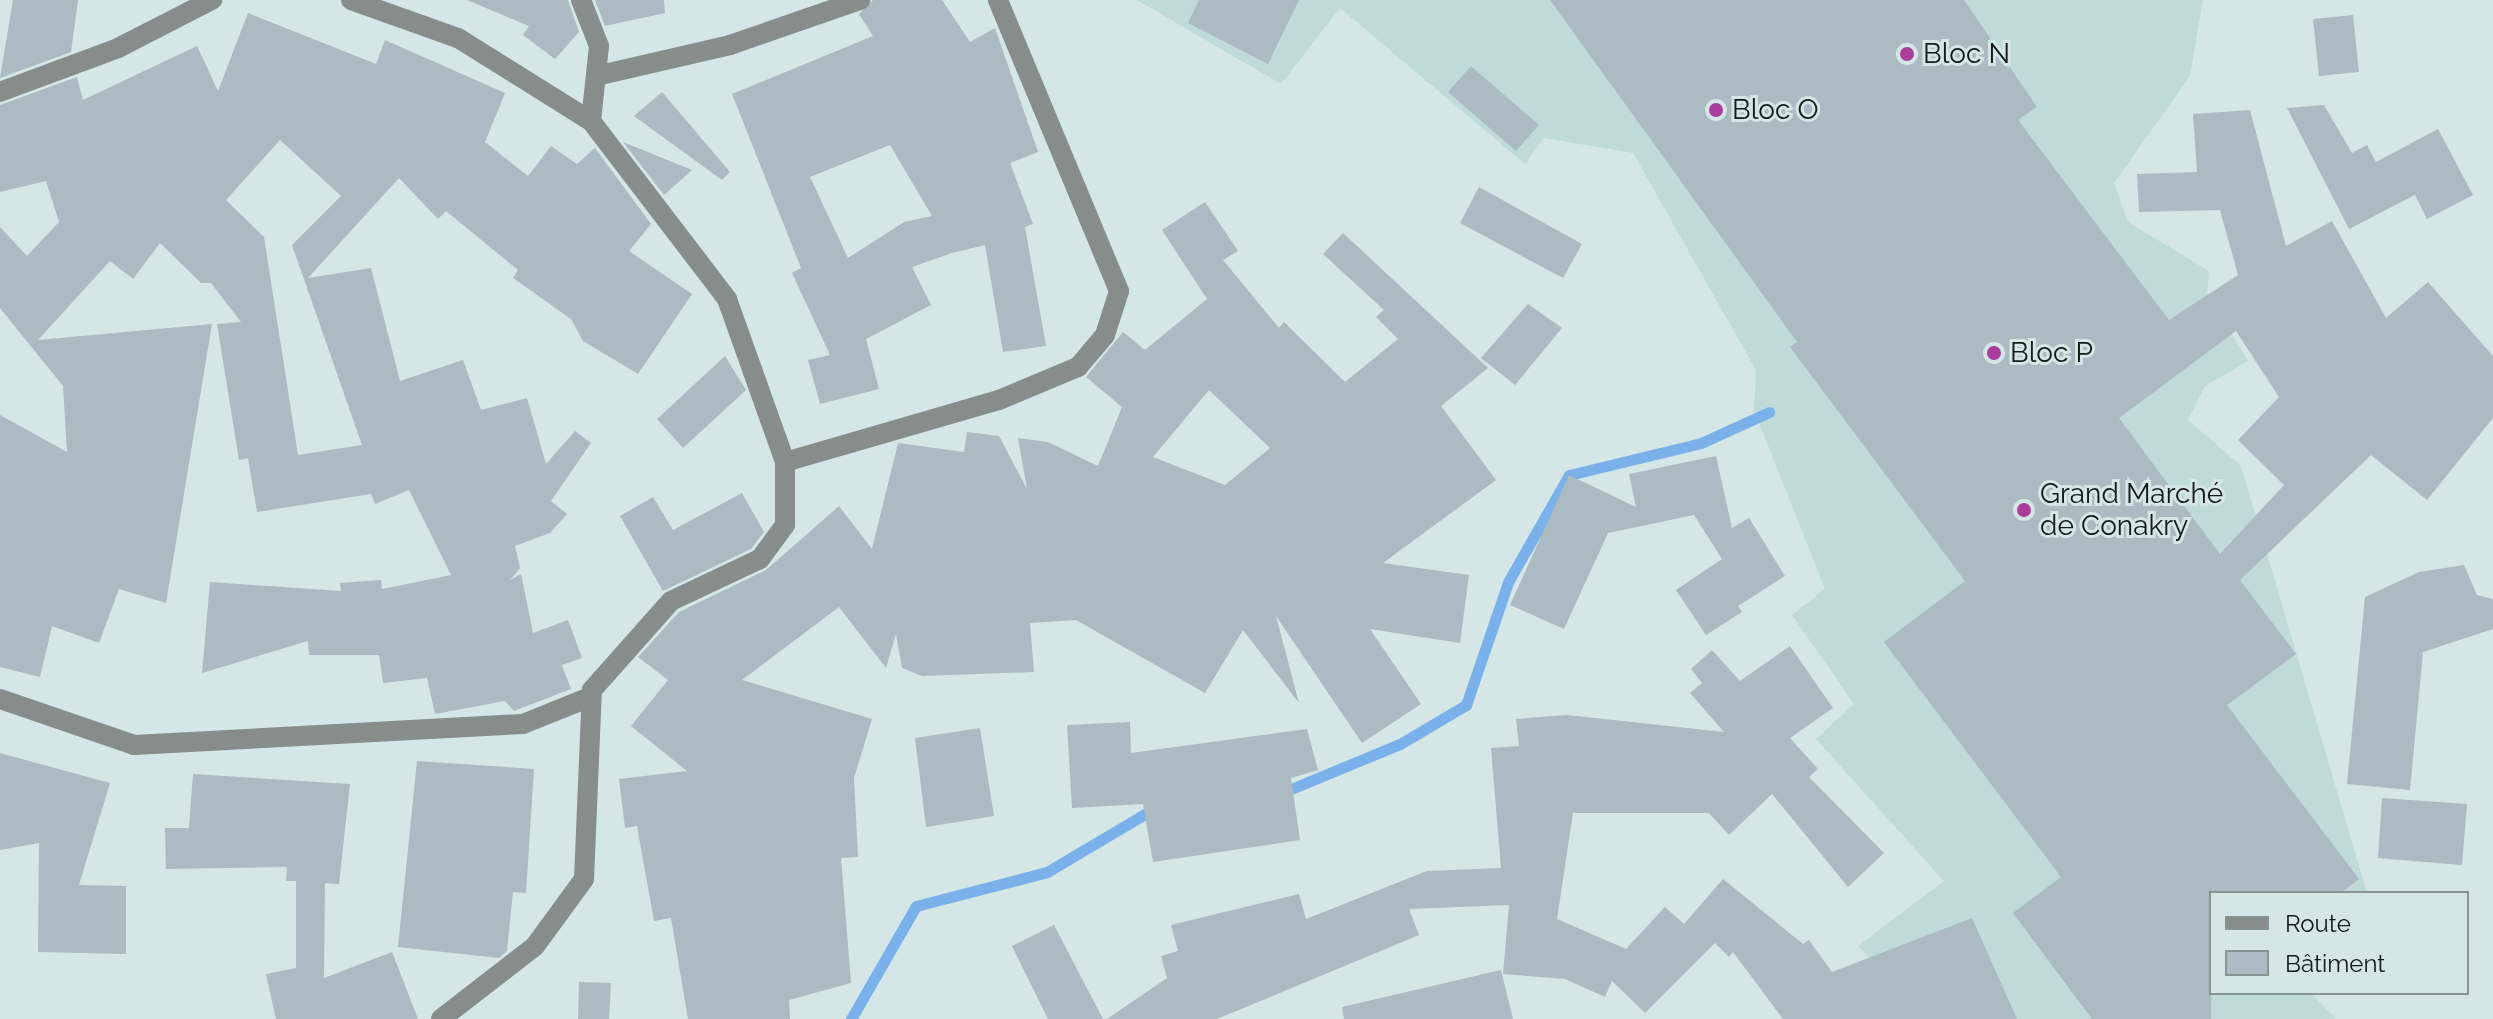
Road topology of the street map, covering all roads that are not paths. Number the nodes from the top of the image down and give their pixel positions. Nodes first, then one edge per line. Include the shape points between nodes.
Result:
1 (212, 0) edge
2 (351, 0) edge
3 (581, 0) edge
4 (860, 0) edge
5 (998, 0) edge
6 (596, 76) junction
7 (0, 92) edge
8 (591, 121) junction
9 (785, 462) junction
10 (590, 697) junction
11 (0, 699) edge
12 (441, 1019) edge

1 - 7 street via 118,48
2 - 8 street via 458,38
3 - 6 street via 599,46
4 - 6 street via 730,45
5 - 9 street via 1119,291 1105,335 1078,367 999,400
6 - 8 street
8 - 9 street via 727,299
9 - 10 street via 785,525 760,559 671,601
10 - 11 street via 523,724 134,745
10 - 12 street via 584,879 535,946

